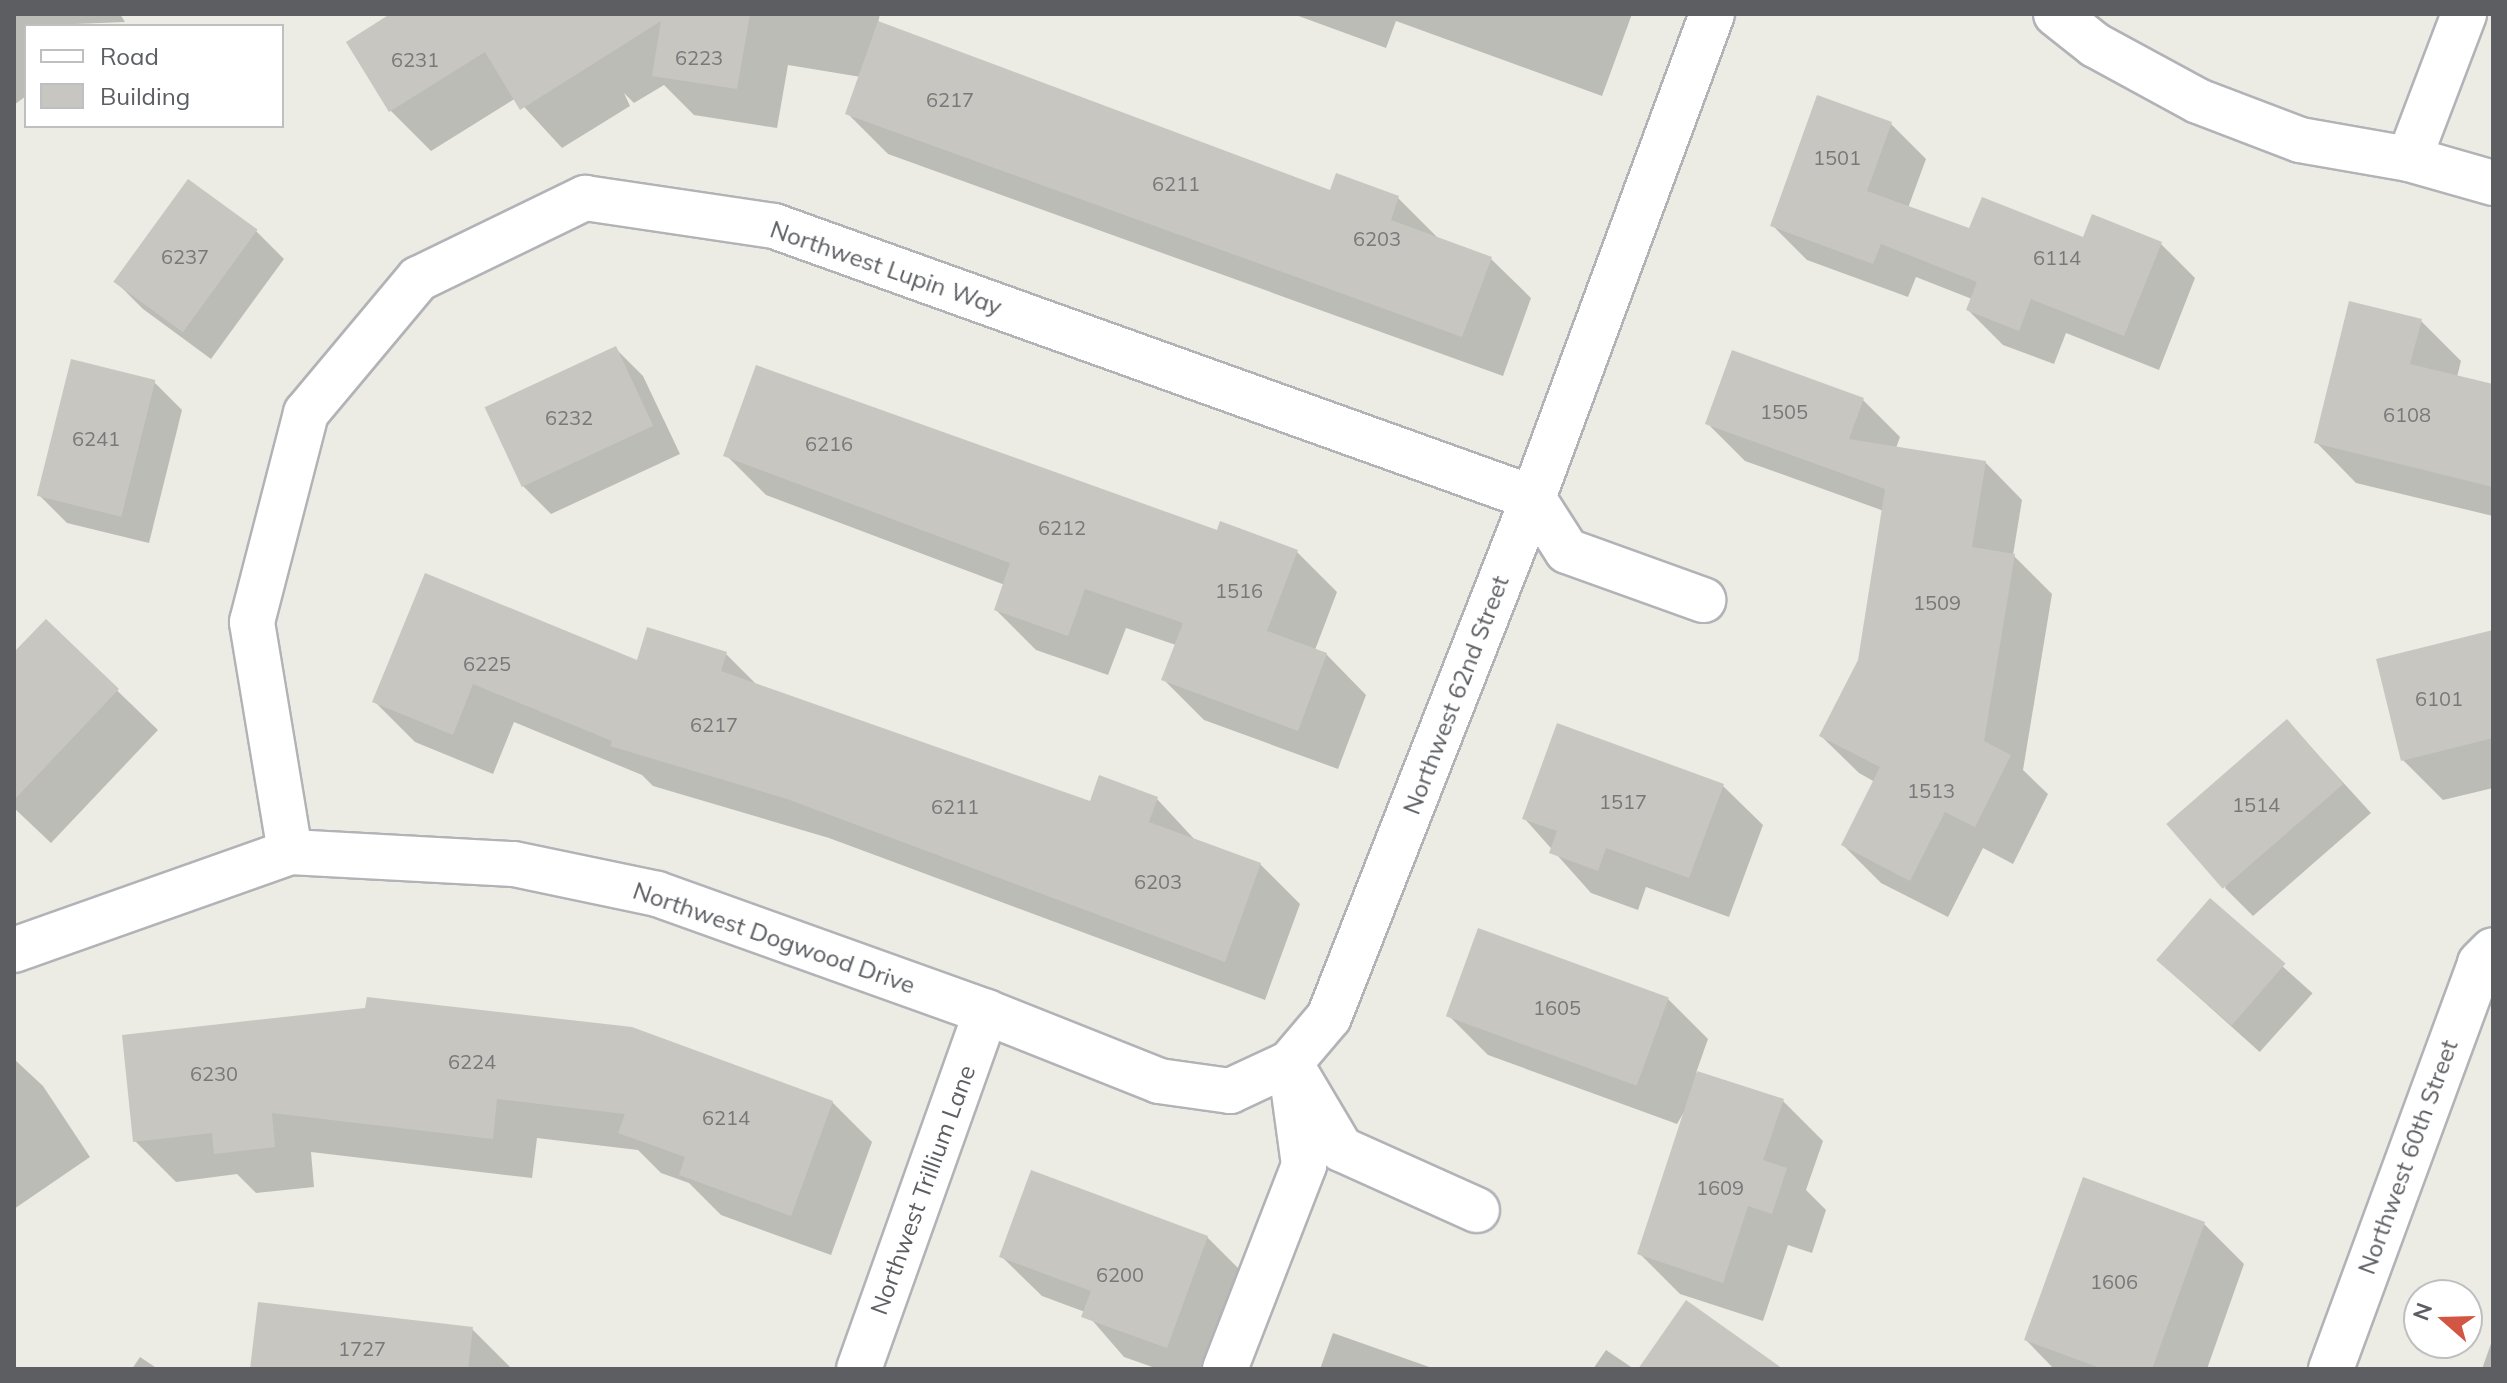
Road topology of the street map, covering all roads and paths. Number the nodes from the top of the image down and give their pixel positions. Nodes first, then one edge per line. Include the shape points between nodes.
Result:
1 (1712, 14) edge
2 (2056, 14) edge
3 (2464, 14) edge
4 (2409, 159) junction
5 (2493, 183) edge
6 (1533, 498) junction
7 (1703, 600) dead end
8 (290, 852) junction
9 (14, 950) edge
10 (2493, 950) edge
11 (986, 1012) junction
12 (1290, 1063) junction
13 (1477, 1210) dead end
14 (859, 1369) edge
15 (1225, 1369) edge
16 (2331, 1369) edge

1 - 6 street, Northwest 62nd Street
2 - 4 street via 2095,45 2198,101 2300,140
3 - 4 street
4 - 5 street
6 - 7 street via 1567,551
6 - 8 street, Northwest Lupin Way via 774,226 585,198 418,279 306,413 252,622
6 - 12 street, Northwest 62nd Street via 1329,1017
8 - 9 street, Northwest Dogwood Drive
8 - 11 street, Northwest Dogwood Drive via 514,864 657,894
10 - 16 street, Northwest 60th Street via 2480,963
11 - 12 street, Northwest Dogwood Drive via 1159,1081 1230,1091
11 - 14 street, Northwest Trillium Lane
12 - 13 street via 1341,1149
12 - 15 street via 1304,1165

